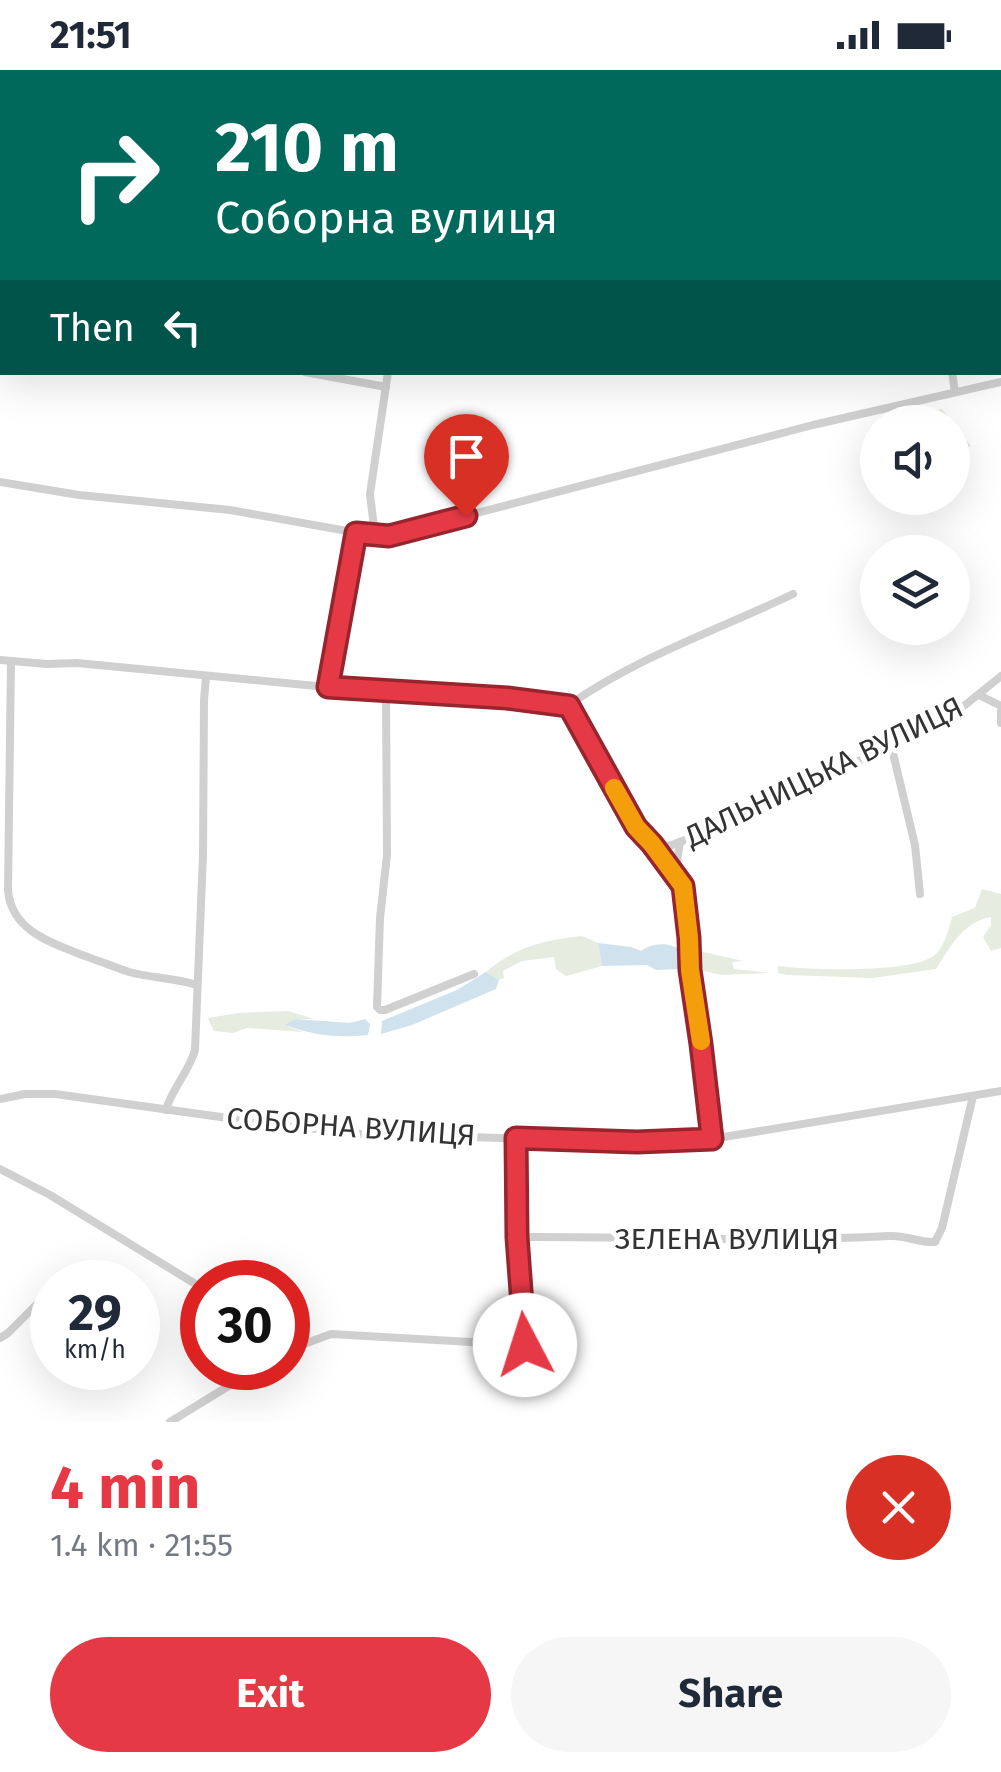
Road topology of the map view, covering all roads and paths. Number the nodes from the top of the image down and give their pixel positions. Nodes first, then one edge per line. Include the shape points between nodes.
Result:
1 (322, 375) edge
2 (388, 375) edge
3 (952, 375) edge
4 (1001, 382) edge
5 (386, 387) junction
6 (955, 392) junction
7 (0, 482) edge
8 (356, 533) junction
9 (374, 536) junction
10 (793, 594) dead end
11 (0, 660) edge
12 (10, 661) junction
13 (206, 676) junction
14 (1001, 676) edge
15 (328, 687) junction
16 (386, 692) junction
17 (979, 695) junction
18 (569, 706) junction
19 (1001, 708) edge
20 (1001, 723) edge
21 (891, 746) junction
22 (680, 842) junction
23 (652, 844) junction
24 (672, 871) junction
25 (920, 894) dead end
26 (474, 974) dead end
27 (198, 985) junction
28 (1001, 1091) edge
29 (973, 1096) junction
30 (0, 1099) edge
31 (166, 1110) junction
32 (516, 1138) junction
33 (712, 1139) junction
34 (0, 1169) edge
35 (517, 1237) junction
36 (180, 1274) edge
37 (30, 1310) edge
38 (0, 1338) edge
39 (310, 1341) edge
40 (222, 1390) edge
41 (170, 1422) edge

1 - 5 street
2 - 5 street
3 - 6 street
4 - 6 street
5 - 9 street via 370,494
6 - 9 street
7 - 8 street
8 - 9 street
8 - 15 street
10 - 18 street via 698,635
11 - 12 street
12 - 13 street
12 - 27 street via 8,890 14,914 53,944 128,972
13 - 15 street
13 - 27 street
14 - 17 street, ДАЛЬНИЦЬКА ВУЛИЦЯ
15 - 16 street
16 - 18 street
16 - 26 street via 387,855 376,1007 386,1010
17 - 19 street
17 - 21 street, ДАЛЬНИЦЬКА ВУЛИЦЯ
18 - 23 street, ДАЛЬНИЦЬКА ВУЛИЦЯ
19 - 20 street
21 - 22 street, ДАЛЬНИЦЬКА ВУЛИЦЯ
21 - 25 street
22 - 23 street, ДАЛЬНИЦЬКА ВУЛИЦЯ
22 - 24 street
23 - 24 street
24 - 33 street via 684,892
27 - 31 street via 194,1057
28 - 29 street, СОБОРНА ВУЛИЦЯ
29 - 33 street, СОБОРНА ВУЛИЦЯ
29 - 35 street, ЗЕЛЕНА ВУЛИЦЯ via 936,1242 894,1236
30 - 31 street, СОБОРНА ВУЛИЦЯ via 55,1094
31 - 32 street, СОБОРНА ВУЛИЦЯ via 361,1134
32 - 33 street, СОБОРНА ВУЛИЦЯ
32 - 35 street
34 - 36 street
35 - 39 street via 525,1345 331,1334
37 - 38 street
40 - 41 street

